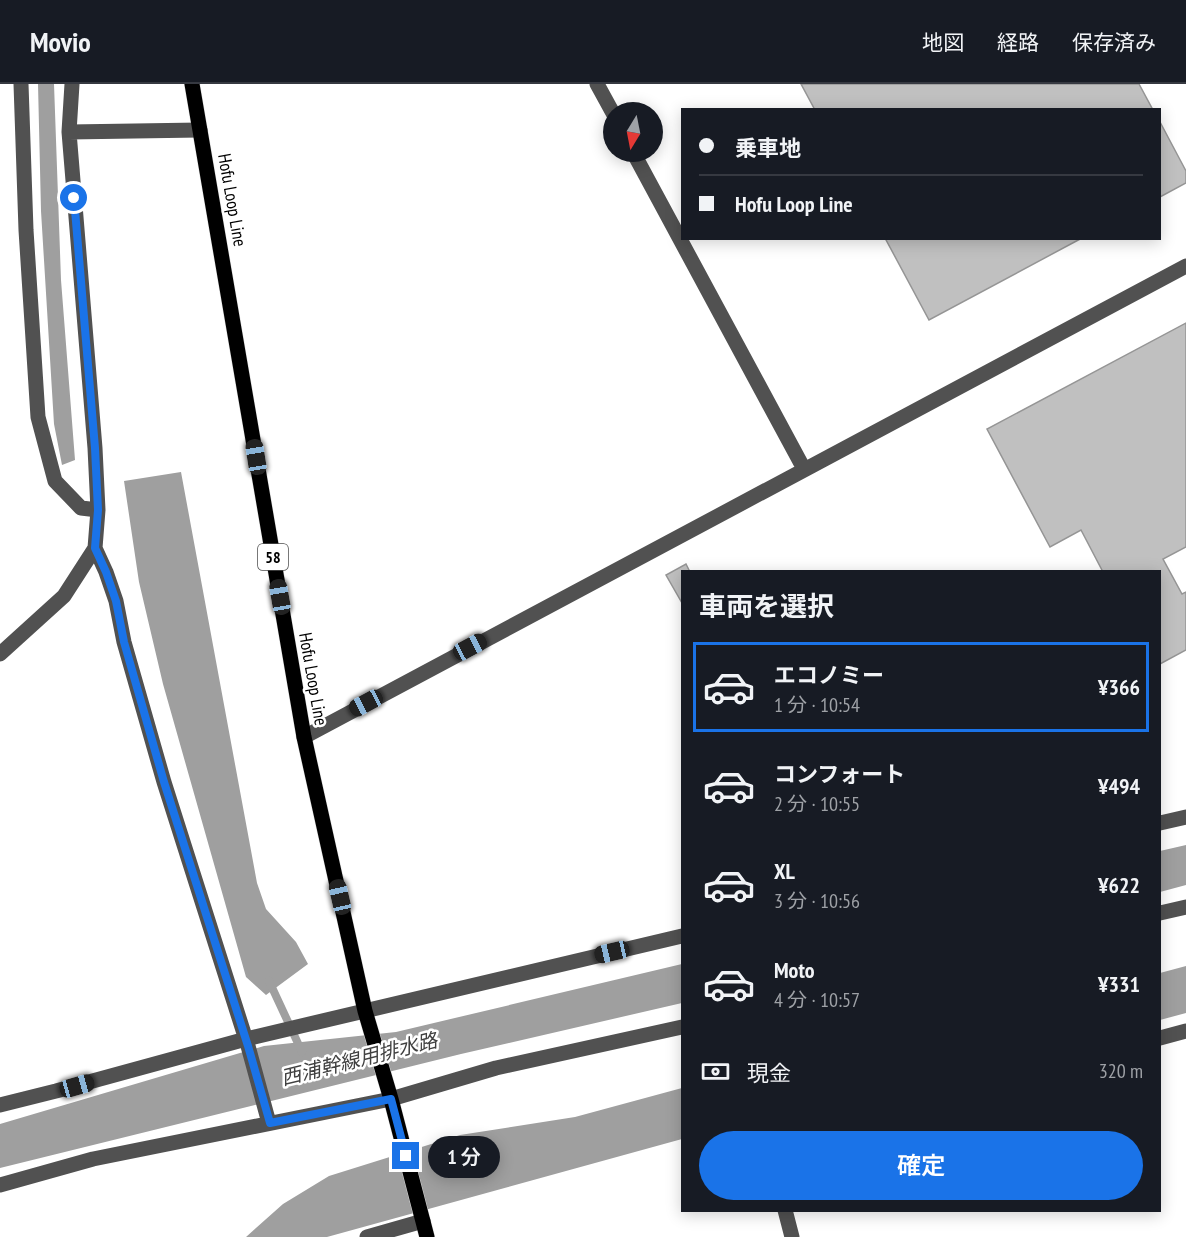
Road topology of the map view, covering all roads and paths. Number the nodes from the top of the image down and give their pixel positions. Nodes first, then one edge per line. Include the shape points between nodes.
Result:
1 (21, 84) edge
2 (72, 84) edge
3 (192, 84) edge
4 (597, 84) edge
5 (607, 102) edge
6 (200, 130) junction
7 (69, 132) junction
8 (638, 162) edge
9 (1186, 266) edge
10 (804, 469) junction
11 (98, 510) junction
12 (95, 548) junction
13 (0, 654) edge
14 (304, 737) junction
15 (1186, 817) edge
16 (1161, 823) edge
17 (1186, 907) edge
18 (1161, 913) edge
19 (681, 936) edge
20 (365, 1011) junction
21 (681, 1028) edge
22 (1186, 1031) edge
23 (1161, 1038) edge
24 (247, 1042) junction
25 (391, 1099) junction
26 (0, 1105) edge
27 (270, 1123) junction
28 (0, 1185) edge
29 (786, 1212) edge
30 (423, 1221) junction
31 (367, 1237) edge
32 (427, 1237) edge
33 (792, 1237) edge

1 - 11 street via 38,417 55,481 81,508
2 - 7 street
3 - 6 main road, Hofu Loop Line / 58
4 - 5 street
6 - 7 street
6 - 14 main road, Hofu Loop Line / 58
7 - 11 street
8 - 10 street
9 - 10 street
10 - 14 street
11 - 12 street
12 - 13 street via 64,596
12 - 24 street via 116,601 164,782
14 - 20 main road, Hofu Loop Line / 58
15 - 16 street
17 - 18 street
19 - 20 street
20 - 24 street
20 - 25 main road, Hofu Loop Line / 58
21 - 25 street via 496,1068
22 - 23 street
24 - 26 street
24 - 27 street
25 - 27 street
25 - 30 main road, Hofu Loop Line / 58
27 - 28 street via 93,1159
29 - 33 street
30 - 31 street
30 - 32 main road, Hofu Loop Line / 58

